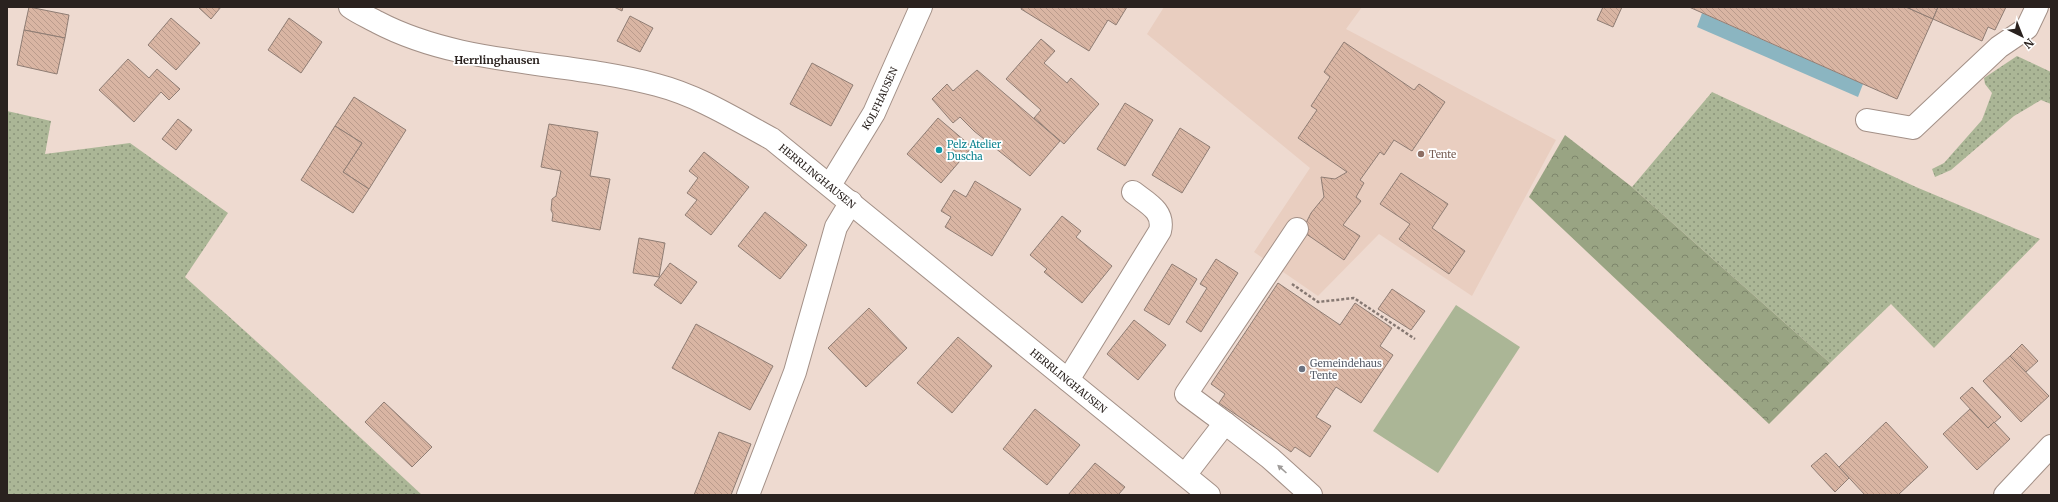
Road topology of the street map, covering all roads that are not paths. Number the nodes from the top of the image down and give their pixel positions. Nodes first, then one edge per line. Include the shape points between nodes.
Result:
1 (350, 7) edge
2 (922, 7) edge
3 (2037, 7) edge
4 (1866, 120) dead end
5 (830, 185) junction
6 (1133, 192) dead end
7 (851, 202) junction
8 (1297, 229) dead end
9 (1068, 380) junction
10 (1225, 423) junction
11 (2051, 446) edge
12 (1185, 475) junction
13 (748, 495) edge
14 (1209, 495) edge
15 (1311, 495) edge
16 (2005, 495) edge

1 - 5 street, HERRLINGHAUSEN via 390,29 440,48 656,84 700,100 772,139
2 - 5 street, KOLFHAUSEN via 874,113
3 - 4 street via 2027,28 1999,47 1913,128
5 - 7 street, HERRLINGHAUSEN
6 - 9 street via 1161,216 1160,231
7 - 9 street, HERRLINGHAUSEN
7 - 13 street via 836,227 795,372
8 - 10 street via 1186,394
9 - 12 street, HERRLINGHAUSEN
10 - 12 street
15 -> 10 street via 1270,458
11 - 16 street
12 - 14 street, HERRLINGHAUSEN

